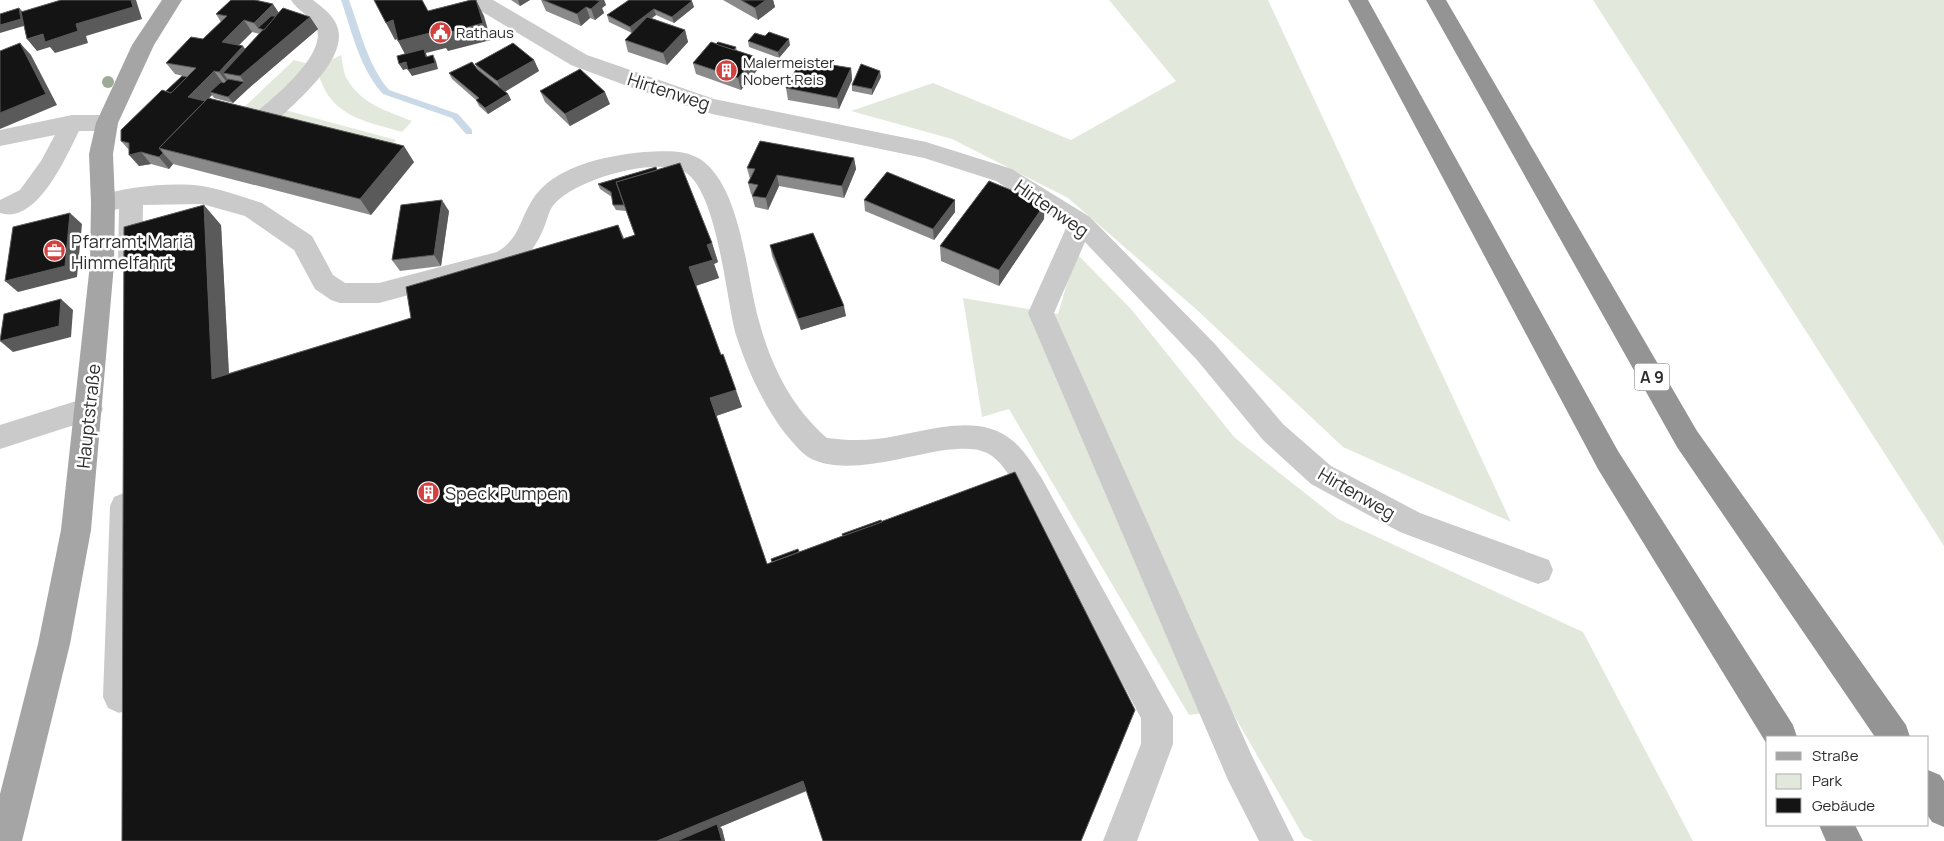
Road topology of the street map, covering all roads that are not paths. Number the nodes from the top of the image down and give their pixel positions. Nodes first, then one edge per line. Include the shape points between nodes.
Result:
1 (172, 0) edge
2 (301, 0) edge
3 (478, 0) edge
4 (1358, 0) edge
5 (1436, 0) edge
6 (266, 118) edge
7 (72, 123) junction
8 (107, 123) junction
9 (0, 138) edge
10 (131, 197) junction
11 (103, 203) junction
12 (8, 207) dead end
13 (1081, 223) junction
14 (129, 287) edge
15 (89, 409) junction
16 (0, 437) edge
17 (124, 477) edge
18 (1538, 570) dead end
19 (119, 696) dead end
20 (1780, 736) edge
21 (1893, 736) edge
22 (1929, 788) edge
23 (1944, 810) edge
24 (1837, 826) edge
25 (5, 841) edge
26 (1120, 841) edge
27 (1277, 841) edge
28 (1846, 841) edge

1 - 8 main road, Hauptstraße via 143,45
2 - 6 street via 326,26 329,40 319,63
3 - 13 street, Hirtenweg via 580,60 638,82 712,106 926,150 1004,175
4 - 20 highway via 1608,460
5 - 21 highway, A 9 via 1687,439
7 - 8 street
7 - 9 street
7 - 12 street via 50,166 28,196
8 - 11 main road, Hauptstraße via 101,154
10 - 11 street
10 - 14 street
10 - 26 street via 202,195 253,209 303,242 324,282 340,292 379,293 504,260 518,250 546,196 563,184 590,173 651,159 691,164 712,190 728,231 745,318 765,376 791,420 819,449 857,455 968,436 994,442 1010,456 1030,486 1157,716 1157,744
11 - 15 main road, Hauptstraße via 102,264
13 - 18 street, Hirtenweg via 1206,352 1273,432 1320,475 1410,523
13 - 27 street via 1041,313 1240,768
15 - 16 street
15 - 25 main road, Hauptstraße via 76,530 60,616
17 - 19 street
22 - 23 highway
24 - 28 highway

